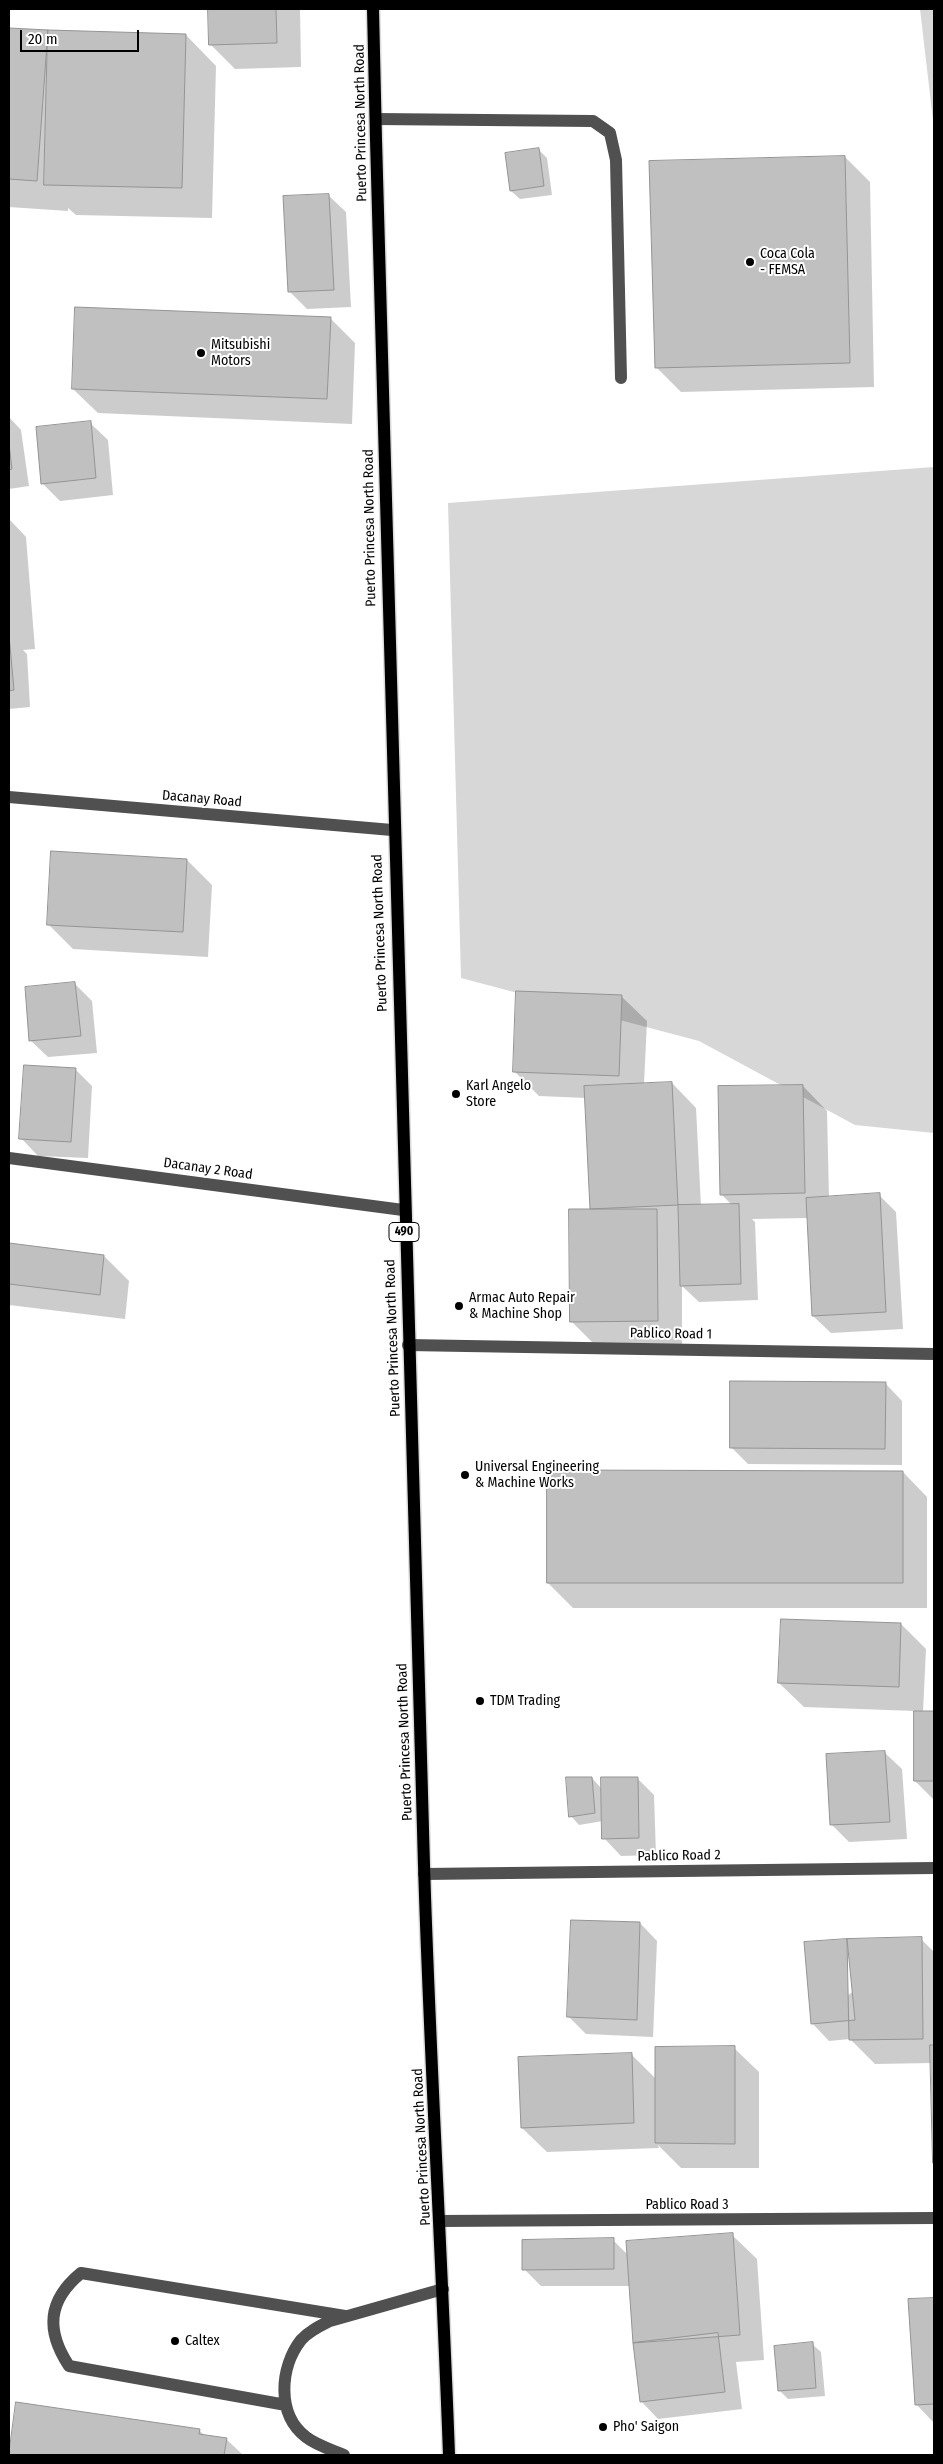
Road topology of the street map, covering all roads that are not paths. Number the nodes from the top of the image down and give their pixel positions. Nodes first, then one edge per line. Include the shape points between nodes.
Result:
1 (373, 9) edge
2 (376, 119) junction
3 (621, 378) dead end
4 (9, 797) edge
5 (392, 830) junction
6 (9, 1158) edge
7 (403, 1210) junction
8 (408, 1344) junction
9 (934, 1354) edge
10 (934, 1868) edge
11 (424, 1874) junction
12 (934, 2218) edge
13 (440, 2221) junction
14 (443, 2289) junction
15 (345, 2316) junction
16 (286, 2405) junction
17 (344, 2455) edge
18 (449, 2455) edge

1 - 2 main road, Puerto Princesa North Road / 490
2 - 3 street via 593,121 610,134 616,160
2 - 5 main road, Puerto Princesa North Road / 490
4 - 5 street, Dacanay Road
5 - 7 main road, Puerto Princesa North Road / 490
6 - 7 street, Dacanay 2 Road
7 - 8 main road, Puerto Princesa North Road / 490
8 - 9 street, Pablico Road 1
8 - 11 main road, Puerto Princesa North Road / 490
10 - 11 street, Pablico Road 2
11 - 13 main road, Puerto Princesa North Road / 490
12 - 13 street, Pablico Road 3
13 - 14 main road, Puerto Princesa North Road / 490
14 - 15 street
14 - 18 main road, Puerto Princesa North Road / 490
15 - 16 street via 315,2328 302,2338 286,2367
15 - 16 street via 81,2273 59,2297 53,2332 58,2350 69,2366
16 - 17 street via 293,2422 306,2437

